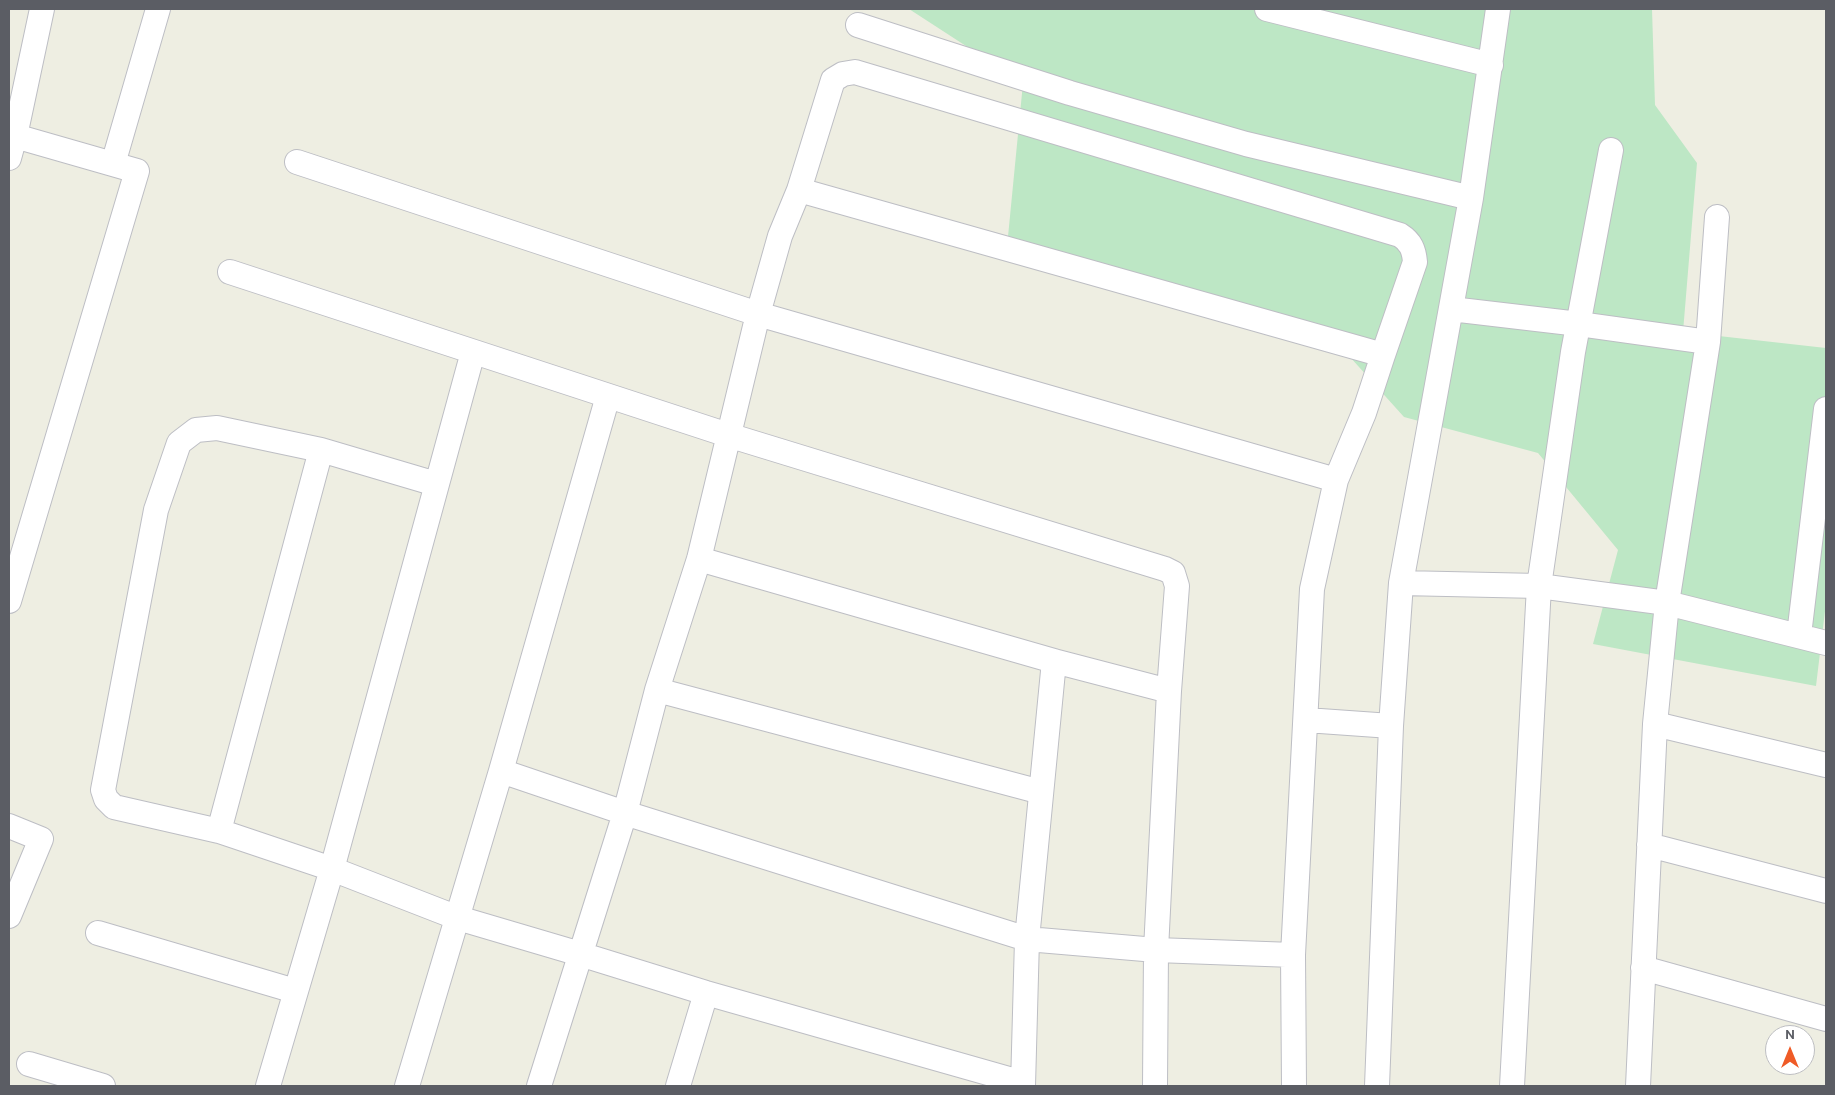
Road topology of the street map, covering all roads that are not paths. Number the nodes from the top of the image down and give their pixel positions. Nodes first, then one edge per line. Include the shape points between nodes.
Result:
1 (42, 9) edge
2 (158, 9) edge
3 (1267, 9) edge
4 (1498, 9) edge
5 (858, 25) dead end
6 (1491, 66) junction
7 (11, 143) edge
8 (1612, 150) dead end
9 (297, 162) dead end
10 (114, 164) junction
11 (799, 190) junction
12 (1471, 198) junction
13 (1717, 217) dead end
14 (230, 272) dead end
15 (1451, 309) junction
16 (758, 314) junction
17 (1579, 324) junction
18 (1708, 342) junction
19 (473, 352) junction
20 (1383, 355) junction
21 (608, 396) junction
22 (1826, 409) edge
23 (728, 436) junction
24 (322, 450) junction
25 (1336, 480) junction
26 (436, 484) junction
27 (699, 559) junction
28 (1401, 583) junction
29 (1539, 586) junction
30 (9, 601) edge
31 (1668, 603) junction
32 (1799, 636) junction
33 (1826, 643) edge
34 (1054, 661) junction
35 (657, 690) junction
36 (1169, 692) junction
37 (1306, 720) junction
38 (1654, 724) junction
39 (1390, 726) junction
40 (1826, 765) edge
41 (502, 771) junction
42 (1041, 792) junction
43 (626, 813) junction
44 (9, 826) edge
45 (219, 831) junction
46 (1649, 845) junction
47 (332, 869) junction
48 (1826, 891) edge
49 (9, 916) edge
50 (458, 918) junction
51 (98, 933) dead end
52 (1027, 939) junction
53 (1156, 950) junction
54 (580, 954) junction
55 (1293, 955) junction
56 (1643, 968) junction
57 (295, 991) junction
58 (706, 993) junction
59 (1826, 1019) edge
60 (30, 1064) dead end
61 (1023, 1085) edge
62 (103, 1086) edge
63 (268, 1086) edge
64 (407, 1086) edge
65 (539, 1086) edge
66 (678, 1086) edge
67 (1155, 1086) edge
68 (1294, 1086) edge
69 (1377, 1086) edge
70 (1512, 1086) edge
71 (1638, 1086) edge

1 - 7 street
2 - 10 street
3 - 6 street
4 - 6 street
5 - 12 street via 1070,94 1246,144
6 - 12 street
7 - 10 street
8 - 17 street
9 - 16 street
10 - 30 street via 137,171
11 - 16 street via 780,236
11 - 20 street
11 - 20 street via 833,80 855,72 1400,236 1409,241 1415,262
12 - 15 street
13 - 18 street
14 - 19 street
15 - 17 street
15 - 28 street
16 - 23 street
16 - 25 street
17 - 18 street
17 - 29 street
18 - 31 street
19 - 21 street
19 - 26 street
20 - 25 street via 1364,413
21 - 23 street
21 - 41 street
22 - 32 street
23 - 27 street
23 - 36 street via 1173,573 1177,586
24 - 26 street
24 - 45 street
24 - 45 street via 217,428 196,430 179,443 156,510 103,790 114,807
25 - 37 street via 1312,589
26 - 47 street
27 - 34 street
27 - 35 street
28 - 29 street
28 - 39 street
29 - 31 street
29 - 70 street
31 - 32 street
31 - 38 street
32 - 33 street
34 - 36 street
34 - 42 street
35 - 42 street
35 - 43 street
36 - 53 street
37 - 39 street
37 - 55 street
38 - 40 street
38 - 46 street
39 - 69 street
41 - 43 street
41 - 50 street
42 - 52 street
43 - 52 street
43 - 54 street
44 - 49 street via 41,839
45 - 47 street
46 - 48 street
46 - 56 street
47 - 50 street
47 - 57 street
50 - 54 street
50 - 64 street
51 - 57 street
52 - 53 street
52 - 61 street
53 - 55 street
53 - 67 street
54 - 58 street
54 - 65 street
55 - 68 street
56 - 59 street
56 - 71 street
57 - 63 street
58 - 61 street
58 - 66 street
60 - 62 street

